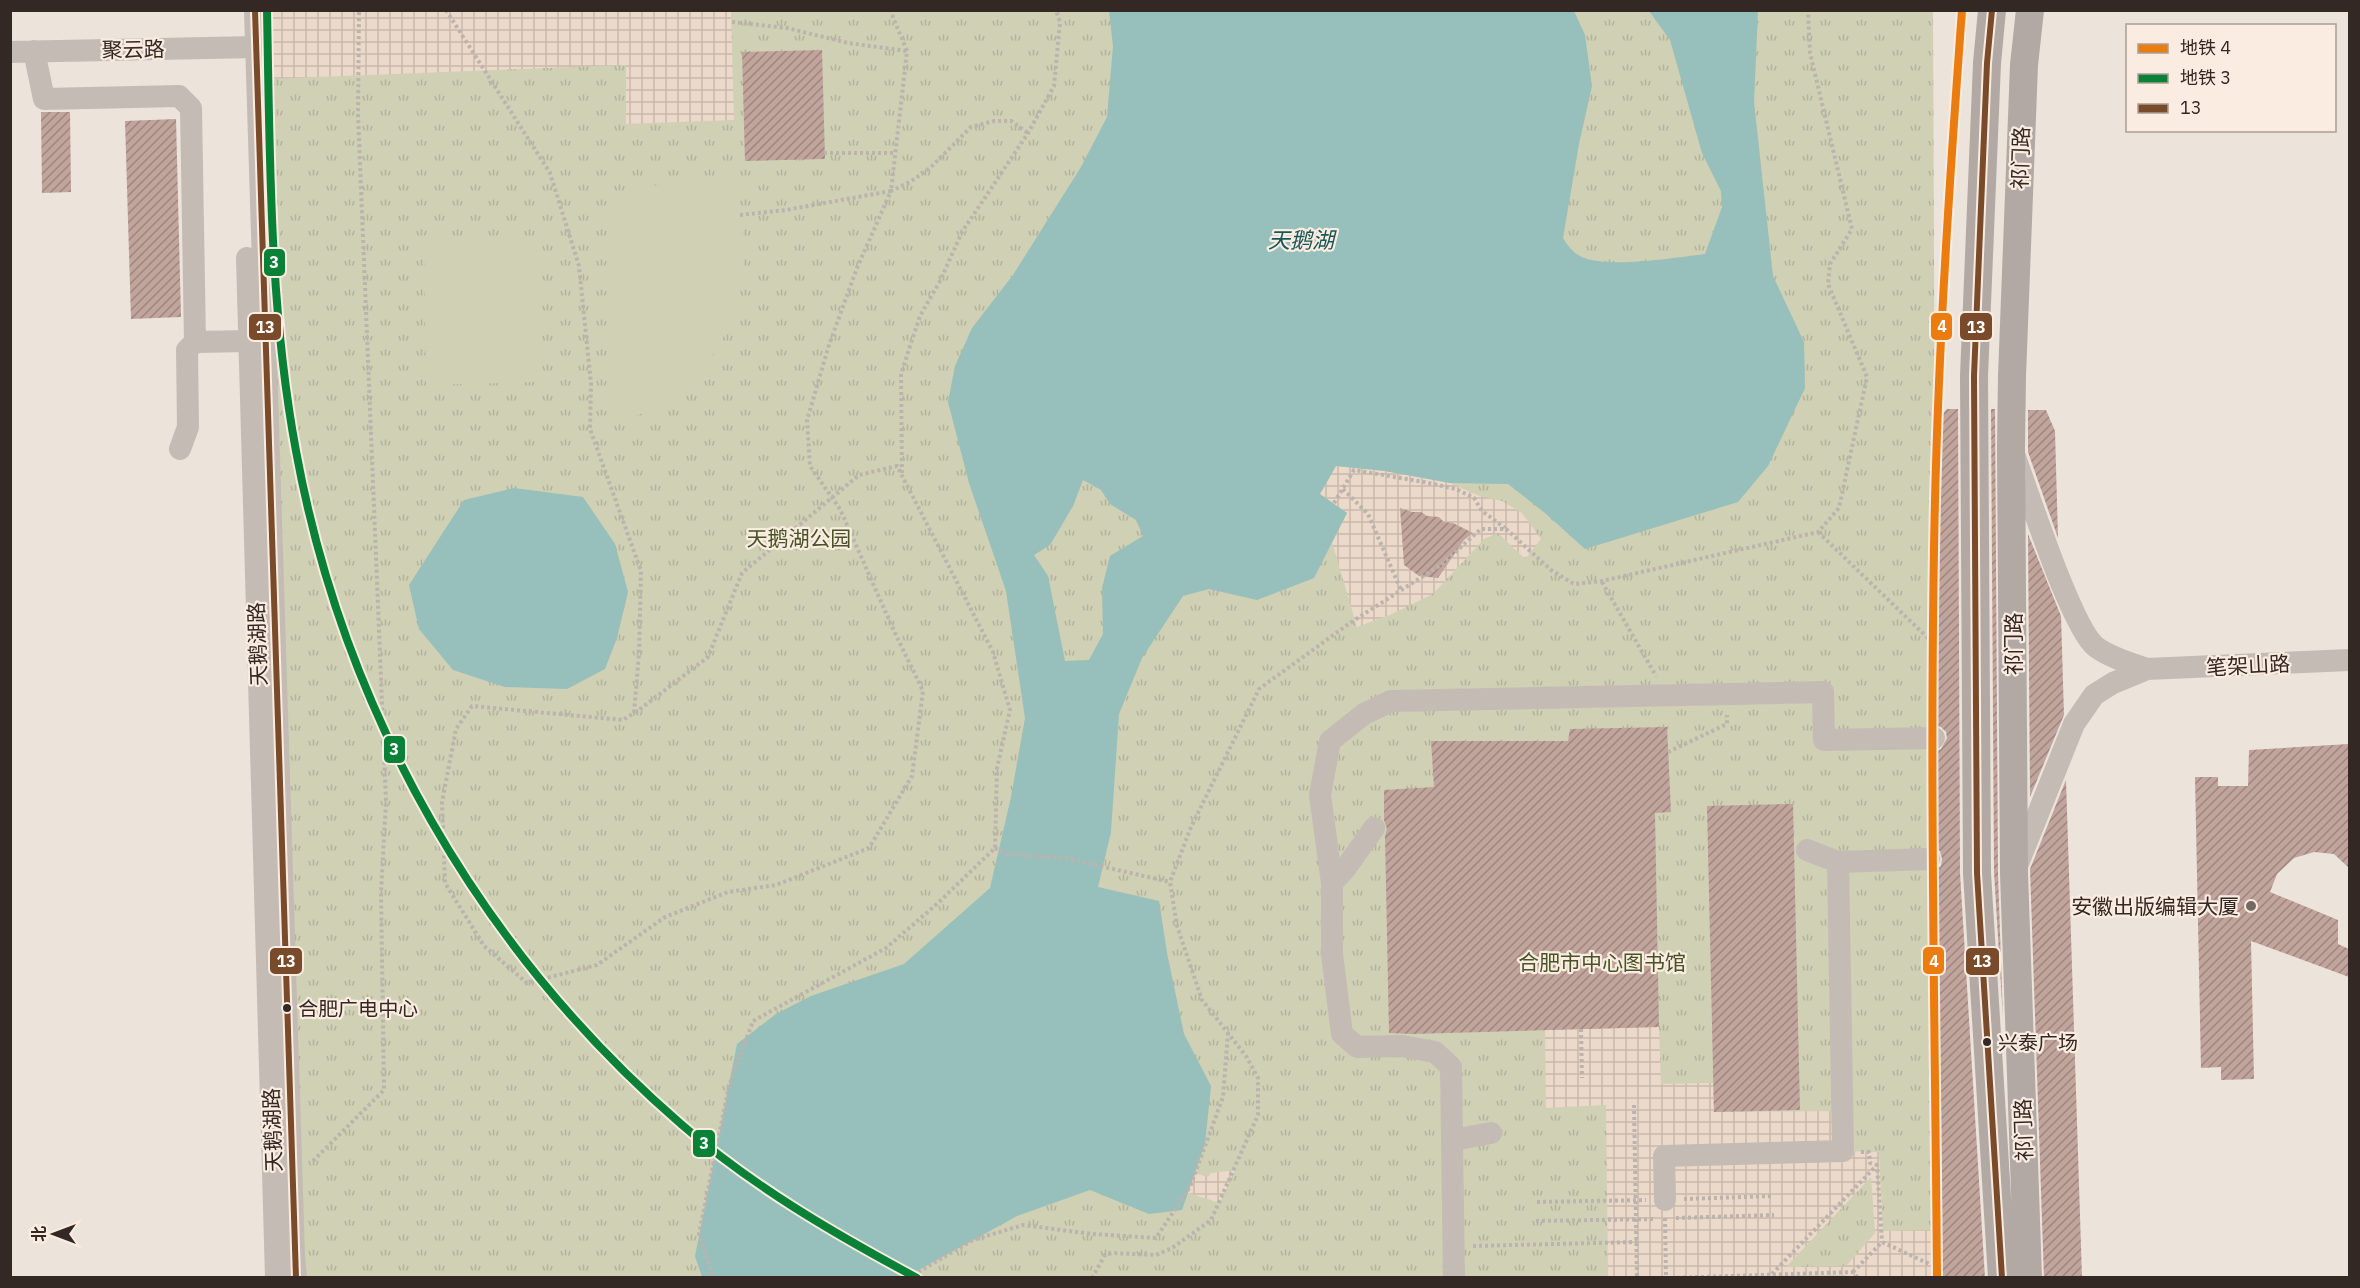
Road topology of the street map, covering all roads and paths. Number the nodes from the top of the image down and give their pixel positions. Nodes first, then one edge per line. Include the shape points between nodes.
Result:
1 (244, 10) edge
2 (255, 10) edge
3 (359, 10) edge
4 (446, 10) edge
5 (890, 10) edge
6 (1056, 10) edge
7 (1808, 10) edge
8 (1992, 10) edge
9 (2030, 10) edge
10 (732, 22) dead end
11 (251, 46) junction
12 (34, 51) junction
13 (907, 51) junction
14 (10, 52) edge
15 (1028, 133) junction
16 (824, 153) dead end
17 (896, 153) junction
18 (891, 191) junction
19 (740, 215) dead end
20 (248, 341) junction
21 (195, 342) junction
22 (2011, 448) junction
23 (180, 450) dead end
24 (902, 475) junction
25 (1343, 489) junction
26 (832, 496) junction
27 (1334, 503) dead end
28 (1506, 529) junction
29 (1818, 532) junction
30 (1602, 581) junction
31 (1401, 590) junction
32 (1934, 644) dead end
33 (2349, 660) edge
34 (2146, 669) junction
35 (1667, 695) junction
36 (634, 713) junction
37 (1727, 724) dead end
38 (1934, 738) dead end
39 (1668, 752) dead end
40 (1374, 828) dead end
41 (995, 848) junction
42 (1807, 850) dead end
43 (1929, 859) dead end
44 (1838, 862) junction
45 (2014, 873) junction
46 (1170, 882) junction
47 (1332, 883) junction
48 (1581, 1029) dead end
49 (1228, 1033) junction
50 (1582, 1078) dead end
51 (1634, 1105) dead end
52 (1491, 1133) dead end
53 (1453, 1140) junction
54 (291, 1183) junction
55 (1773, 1196) dead end
56 (1701, 1199) dead end
57 (1665, 1200) joint
58 (1606, 1201) dead end
59 (1538, 1202) dead end
60 (1774, 1215) dead end
61 (1701, 1217) dead end
62 (1606, 1220) dead end
63 (1536, 1221) dead end
64 (1637, 1242) junction
65 (1882, 1242) junction
66 (1454, 1246) junction
67 (1938, 1268) dead end
68 (1853, 1272) junction
69 (1772, 1274) junction
70 (276, 1278) edge
71 (296, 1278) edge
72 (713, 1278) edge
73 (908, 1278) edge
74 (1092, 1278) edge
75 (1454, 1278) edge
76 (1637, 1278) edge
77 (1666, 1278) edge
78 (1671, 1278) edge
79 (1858, 1278) edge
80 (2002, 1278) edge
81 (2028, 1278) edge

1 - 11 street, 天鹅湖路
2 - 11 street, 天鹅湖路
3 - 54 path via 358,114 386,802 381,893 384,1090
4 - 36 path via 550,173 579,267 591,384 590,429 641,572
5 - 13 path
6 - 15 path via 1060,22 1053,86
7 - 29 path via 1810,52 1852,229 1830,264 1828,284 1868,377 1839,508
8 - 80 main road, 祁门路 via 1974,376 1976,826
9 - 22 main road, 祁门路 via 2024,65
10 - 13 path via 787,28 848,43
11 - 12 street, 聚云路
11 - 20 street, 天鹅湖路
11 - 54 street, 天鹅湖路
12 - 14 street, 聚云路
12 - 21 street via 44,99 179,96 191,108
13 - 17 path
15 - 18 path via 1011,121 971,127 930,168
15 - 24 path via 962,232 920,316 901,374
16 - 17 path
17 - 18 path
18 - 19 path
18 - 26 path via 857,268 807,420 810,466
20 - 21 street
20 - 70 street, 天鹅湖路
21 - 23 street via 187,350 188,427
22 - 34 street via 2074,616 2094,646
22 - 45 main road, 祁门路
24 - 26 path via 897,466 859,475
24 - 41 path via 993,652 1010,710 997,768
25 - 27 path
25 - 28 path via 1354,470 1456,489 1474,498 1482,511
25 - 31 path via 1368,514
26 - 36 path via 742,573 708,657
26 - 36 path via 923,691 912,776 869,848 777,885 728,892 665,917 597,965 527,983 484,946 445,883 442,802 456,729 472,706 622,720
28 - 30 path via 1551,570 1574,584
28 - 31 path via 1481,529 1442,564
29 - 30 path
29 - 32 path
30 - 35 path
31 - 46 path via 1259,690 1191,827
33 - 34 street, 笔架山路
34 - 45 street via 2094,696 2074,724
35 - 38 street via 1823,692 1824,740
35 - 47 street via 1390,701 1364,714 1330,741 1320,795
37 - 39 path
40 - 47 street
41 - 46 path via 1006,854 1065,858
41 - 72 path via 886,948 753,1021 729,1086 699,1234
42 - 44 street
43 - 44 street
44 - 57 street via 1843,1151 1664,1156
45 - 81 main road, 祁门路
46 - 49 path via 1177,926 1202,1000
47 - 53 street via 1332,954 1342,1034 1357,1047 1402,1046 1435,1052 1451,1067
48 - 50 path
49 - 73 path via 1222,1097 1190,1187 1156,1238 1023,1225 973,1240
49 - 74 path via 1258,1077 1258,1115 1212,1220 1156,1255 1105,1254
51 - 64 path
52 - 53 street
53 - 66 street
54 - 71 street, 天鹅湖路
55 - 56 path
57 - 77 path
58 - 59 path
60 - 61 path
62 - 63 path
64 - 66 path
64 - 76 path
65 - 67 path
65 - 68 path
65 - 69 path via 1877,1166
66 - 75 street
68 - 69 path
68 - 79 path
69 - 78 path

